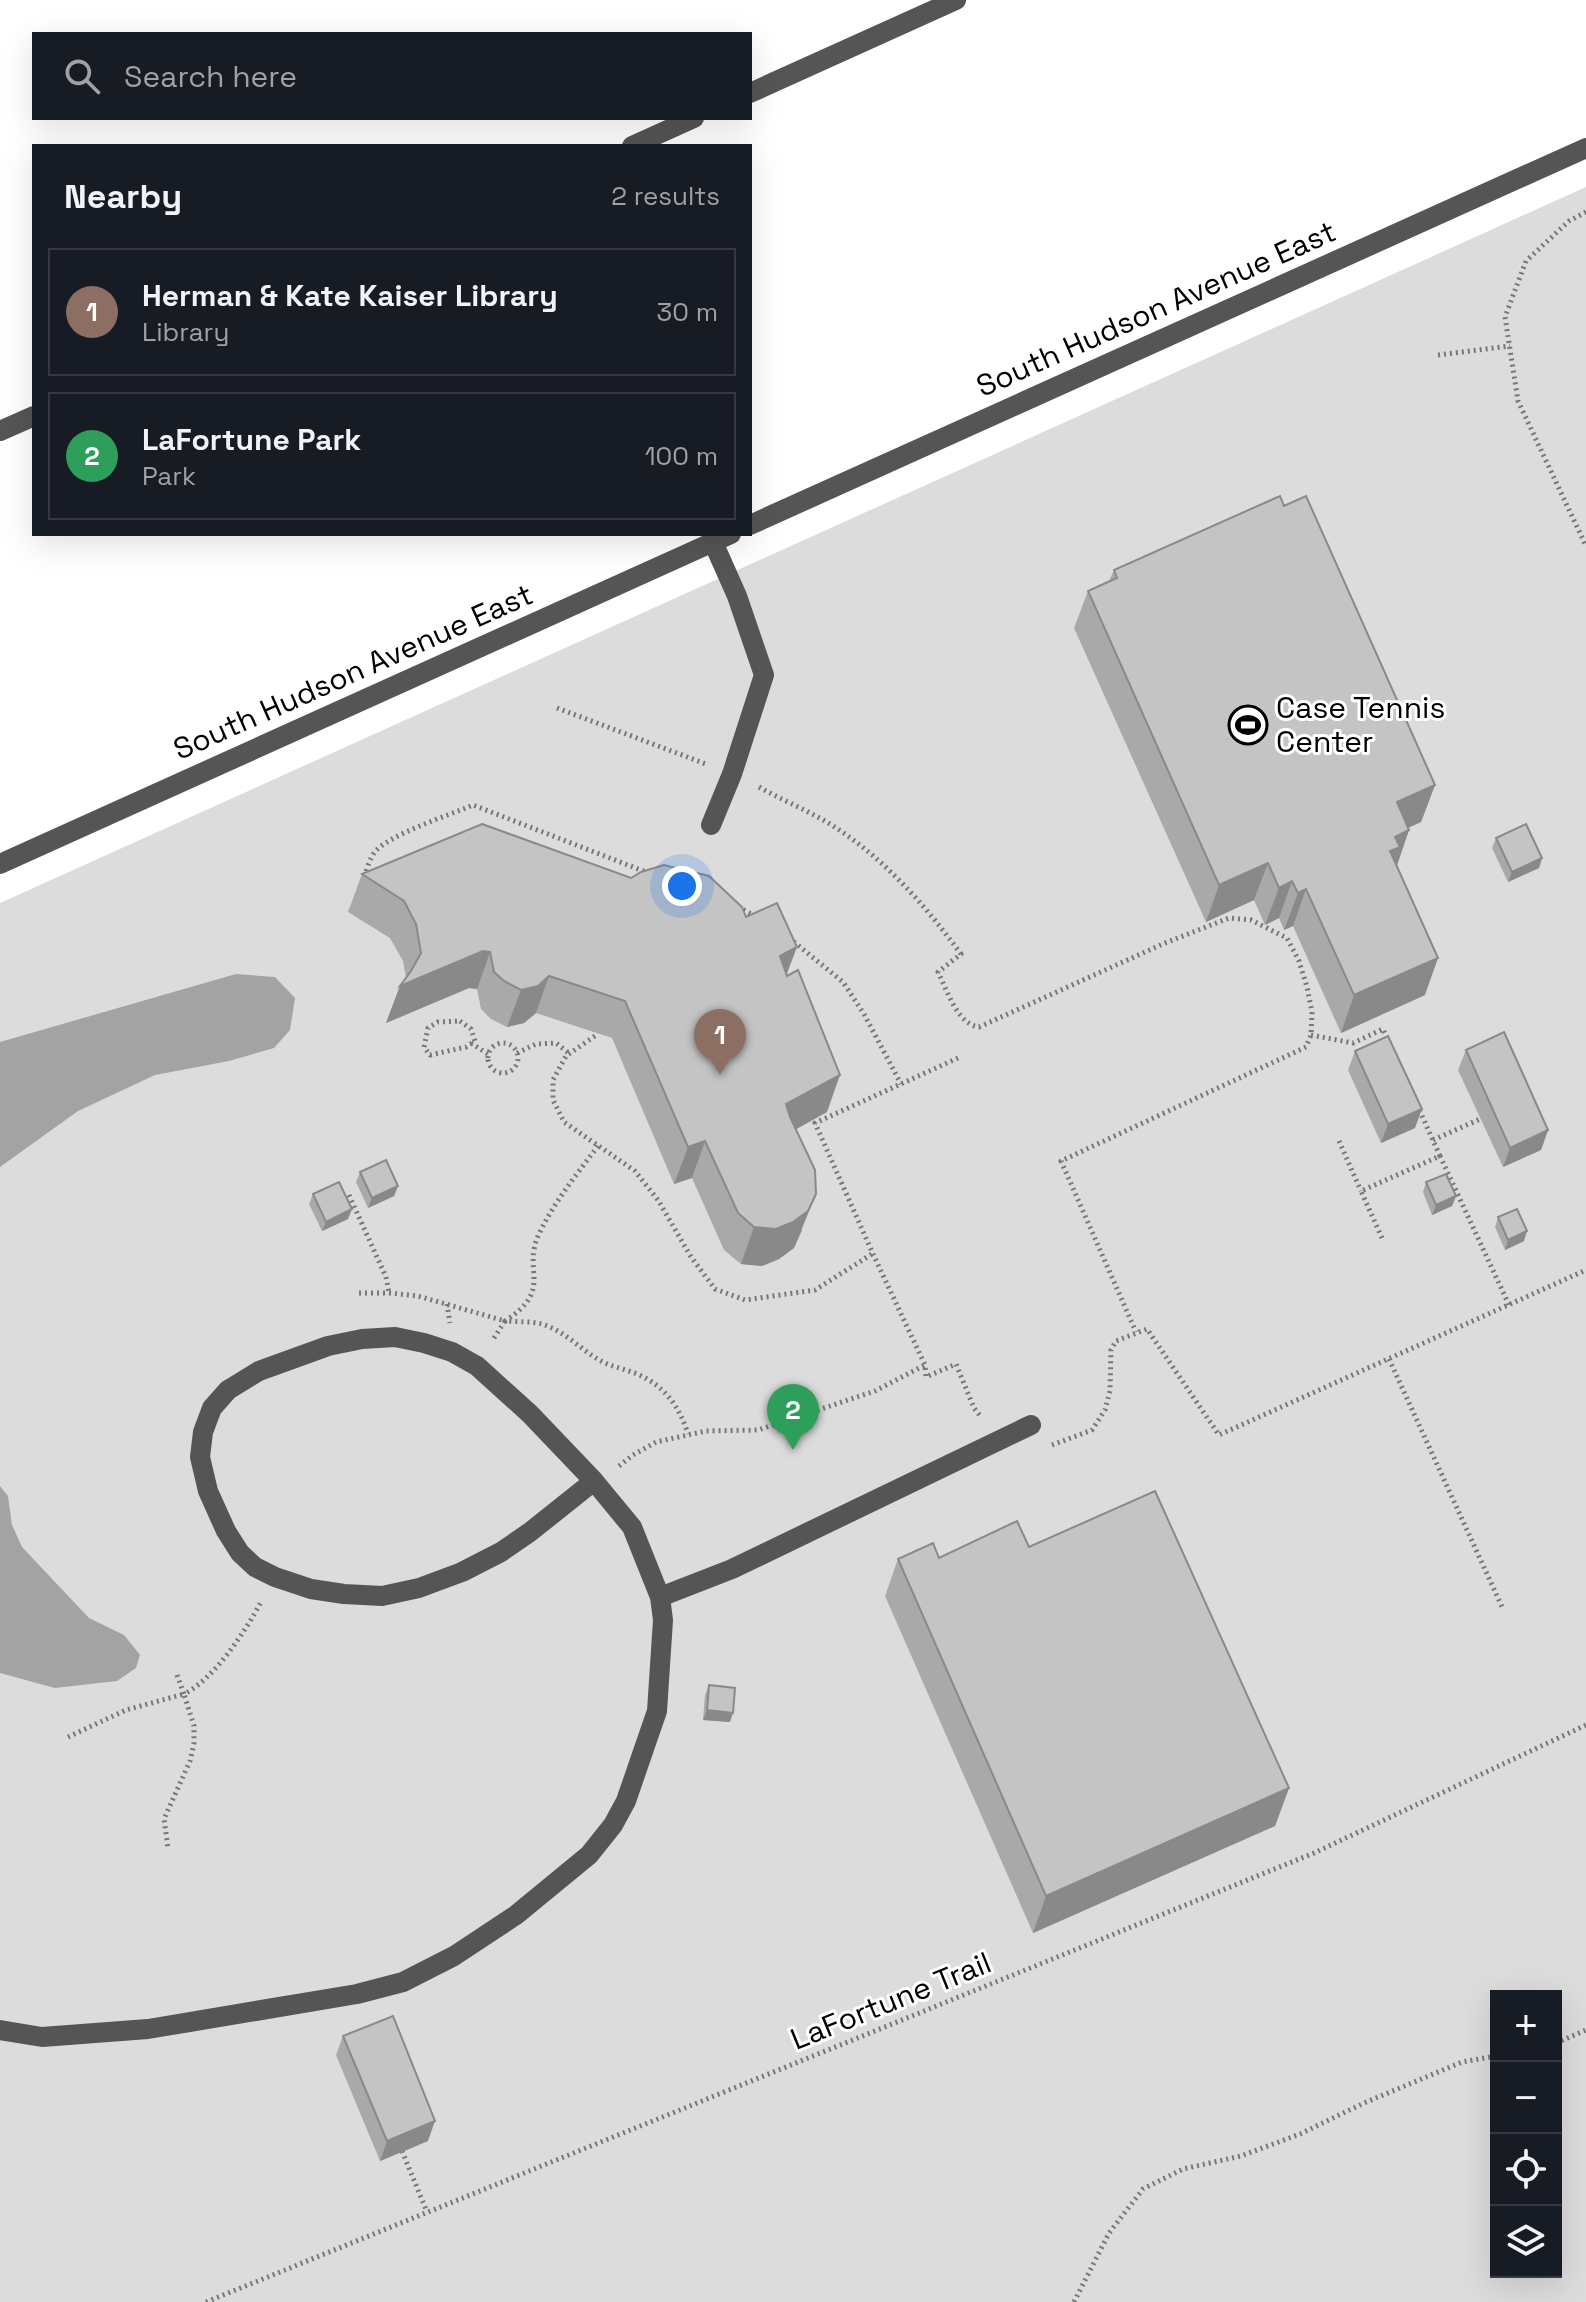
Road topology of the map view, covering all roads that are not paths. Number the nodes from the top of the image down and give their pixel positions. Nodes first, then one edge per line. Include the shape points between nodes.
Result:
1 (956, 0) edge
2 (752, 92) edge
3 (690, 120) edge
4 (636, 144) edge
5 (1586, 148) edge
6 (32, 417) edge
7 (0, 431) edge
8 (752, 524) edge
9 (722, 538) edge
10 (711, 825) dead end
11 (0, 864) edge
12 (1031, 1425) dead end
13 (594, 1481) junction
14 (660, 1597) junction
15 (0, 2030) edge

1 - 2 street
3 - 4 street
5 - 8 street, South Hudson Avenue East
6 - 7 street
9 - 10 street via 764,675
9 - 11 street, South Hudson Avenue East
12 - 14 street via 732,1569
13 - 13 street via 477,1366 452,1352 395,1337 328,1346 259,1371 228,1390 212,1408 200,1457 208,1491 240,1553 275,1577 344,1594 382,1596 462,1572 501,1552
13 - 14 street via 632,1527
14 - 15 street via 657,1711 613,1825 589,1855 516,1915 454,1956 403,1982 357,1994 148,2029 42,2037

